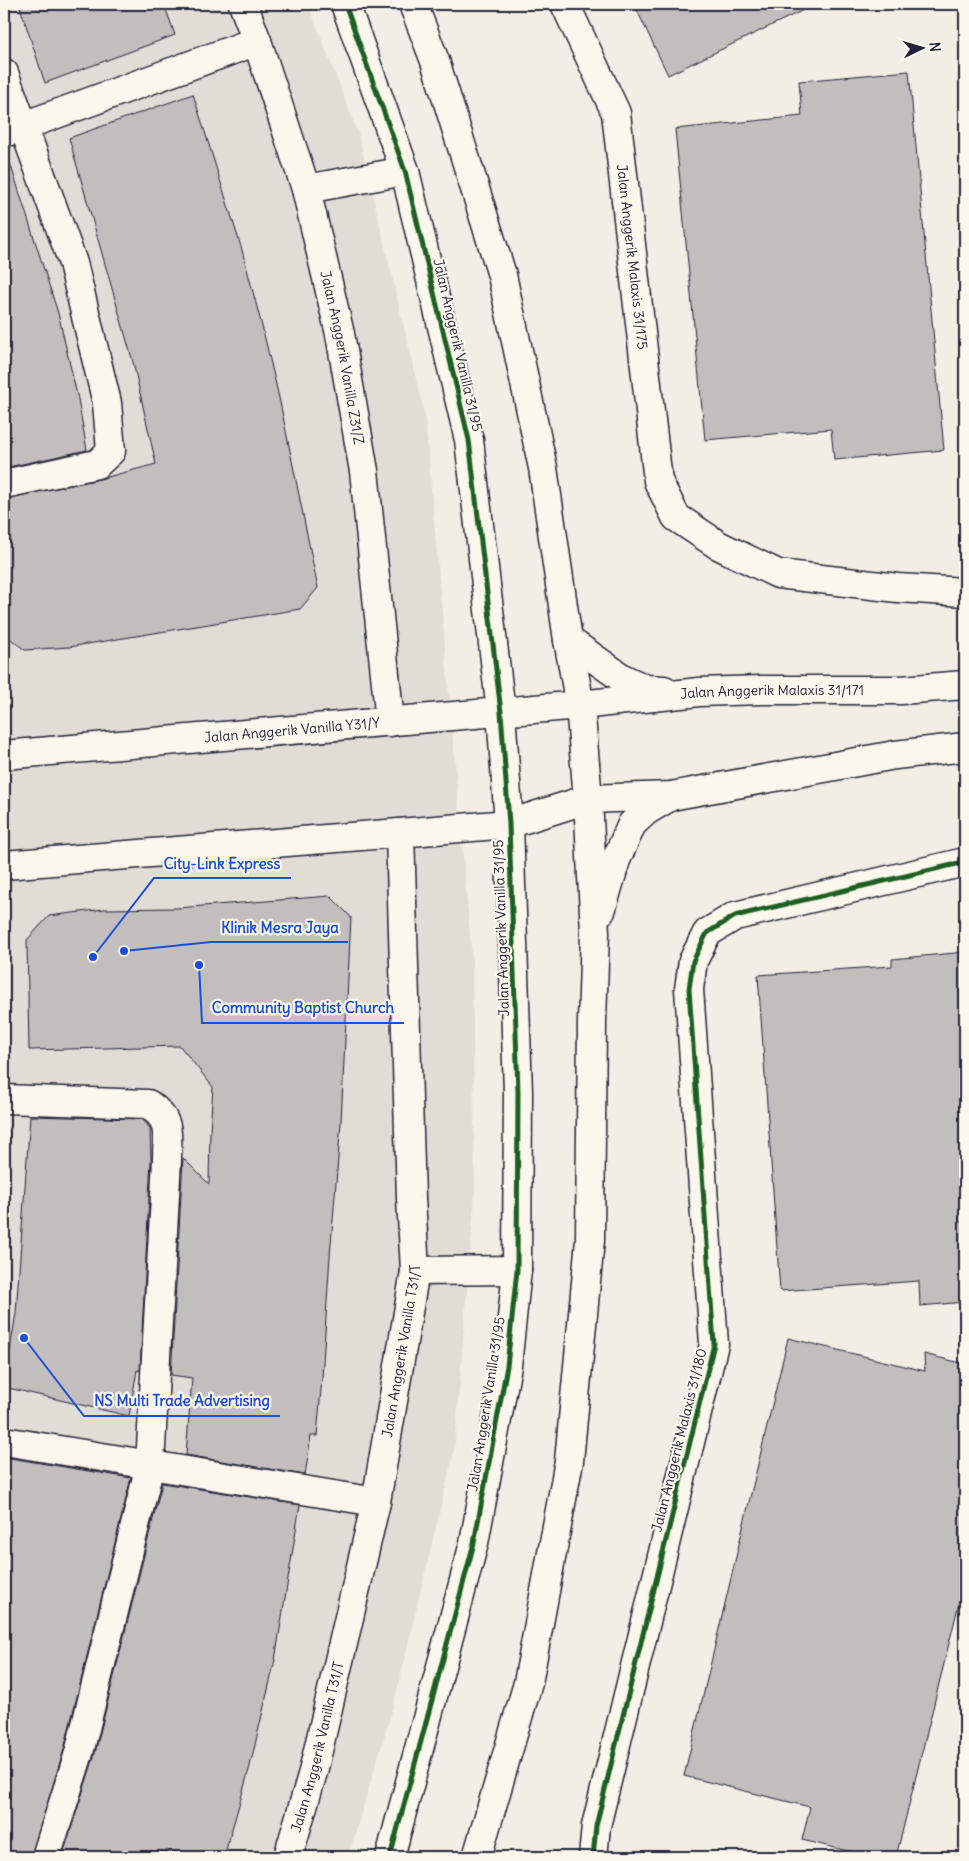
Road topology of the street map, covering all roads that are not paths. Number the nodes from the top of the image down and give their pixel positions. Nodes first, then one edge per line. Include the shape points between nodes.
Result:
1 (243, 4) edge
2 (345, 4) edge
3 (413, 4) edge
4 (565, 4) edge
5 (257, 41) junction
6 (4, 73) edge
7 (14, 130) edge
8 (405, 171) junction
9 (306, 189) junction
10 (4, 484) edge
11 (965, 592) edge
12 (568, 640) junction
13 (965, 685) edge
14 (699, 692) junction
15 (580, 705) junction
16 (502, 712) junction
17 (390, 722) junction
18 (965, 748) edge
19 (4, 755) edge
20 (671, 796) junction
21 (588, 799) junction
22 (509, 824) junction
23 (400, 832) junction
24 (965, 862) edge
25 (4, 865) edge
26 (595, 933) junction
27 (4, 1100) edge
28 (517, 1270) junction
29 (415, 1271) junction
30 (4, 1441) edge
31 (150, 1465) junction
32 (376, 1502) junction
33 (46, 1857) edge
34 (288, 1857) edge
35 (390, 1857) edge
36 (477, 1857) edge
37 (593, 1857) edge

1 - 5 street, Jalan Anggerik Vanilla Z31/Z
2 - 8 street, Jalan Anggerik Vanilla 31/95
3 - 12 street via 435,61 502,275 543,468
4 - 11 street, Jalan Anggerik Malaxis 31/175 via 616,113 658,481 676,517 718,546 778,574
5 - 7 street
5 - 9 street, Jalan Anggerik Vanilla Z31/Z
6 - 7 street
7 - 10 street via 73,263 107,403 111,451 97,464
8 - 9 street
8 - 16 street, Jalan Anggerik Vanilla 31/95 via 469,440
9 - 17 street, Jalan Anggerik Vanilla Z31/Z via 340,334 364,471
12 - 14 street via 622,678 646,689
12 - 15 street
13 - 14 street, Jalan Anggerik Malaxis 31/171 via 901,690
14 - 15 street, Jalan Anggerik Malaxis 31/171
15 - 16 street, Jalan Anggerik Vanilla Y31/Y
15 - 21 street
16 - 17 street, Jalan Anggerik Vanilla Y31/Y
16 - 22 street, Jalan Anggerik Vanilla 31/95
17 - 19 street, Jalan Anggerik Vanilla Y31/Y
18 - 20 street via 895,755
20 - 21 street
20 - 26 street via 632,824 616,860
21 - 22 street
21 - 26 street
22 - 23 street
22 - 28 street, Jalan Anggerik Vanilla 31/95 via 518,1092
23 - 25 street
23 - 29 street, Jalan Anggerik Vanilla T31/T
24 - 37 street, Jalan Anggerik Malaxis 31/180 via 735,916 706,934 693,961 690,989 714,1344 596,1826
26 - 36 street via 590,1240 569,1462 528,1683
27 - 31 street via 148,1104 160,1112 167,1125
28 - 29 street
28 - 35 street, Jalan Anggerik Vanilla 31/95 via 506,1366 474,1543
29 - 32 street, Jalan Anggerik Vanilla T31/T
30 - 31 street
31 - 32 street
31 - 33 street via 79,1753
32 - 34 street, Jalan Anggerik Vanilla T31/T via 313,1772

